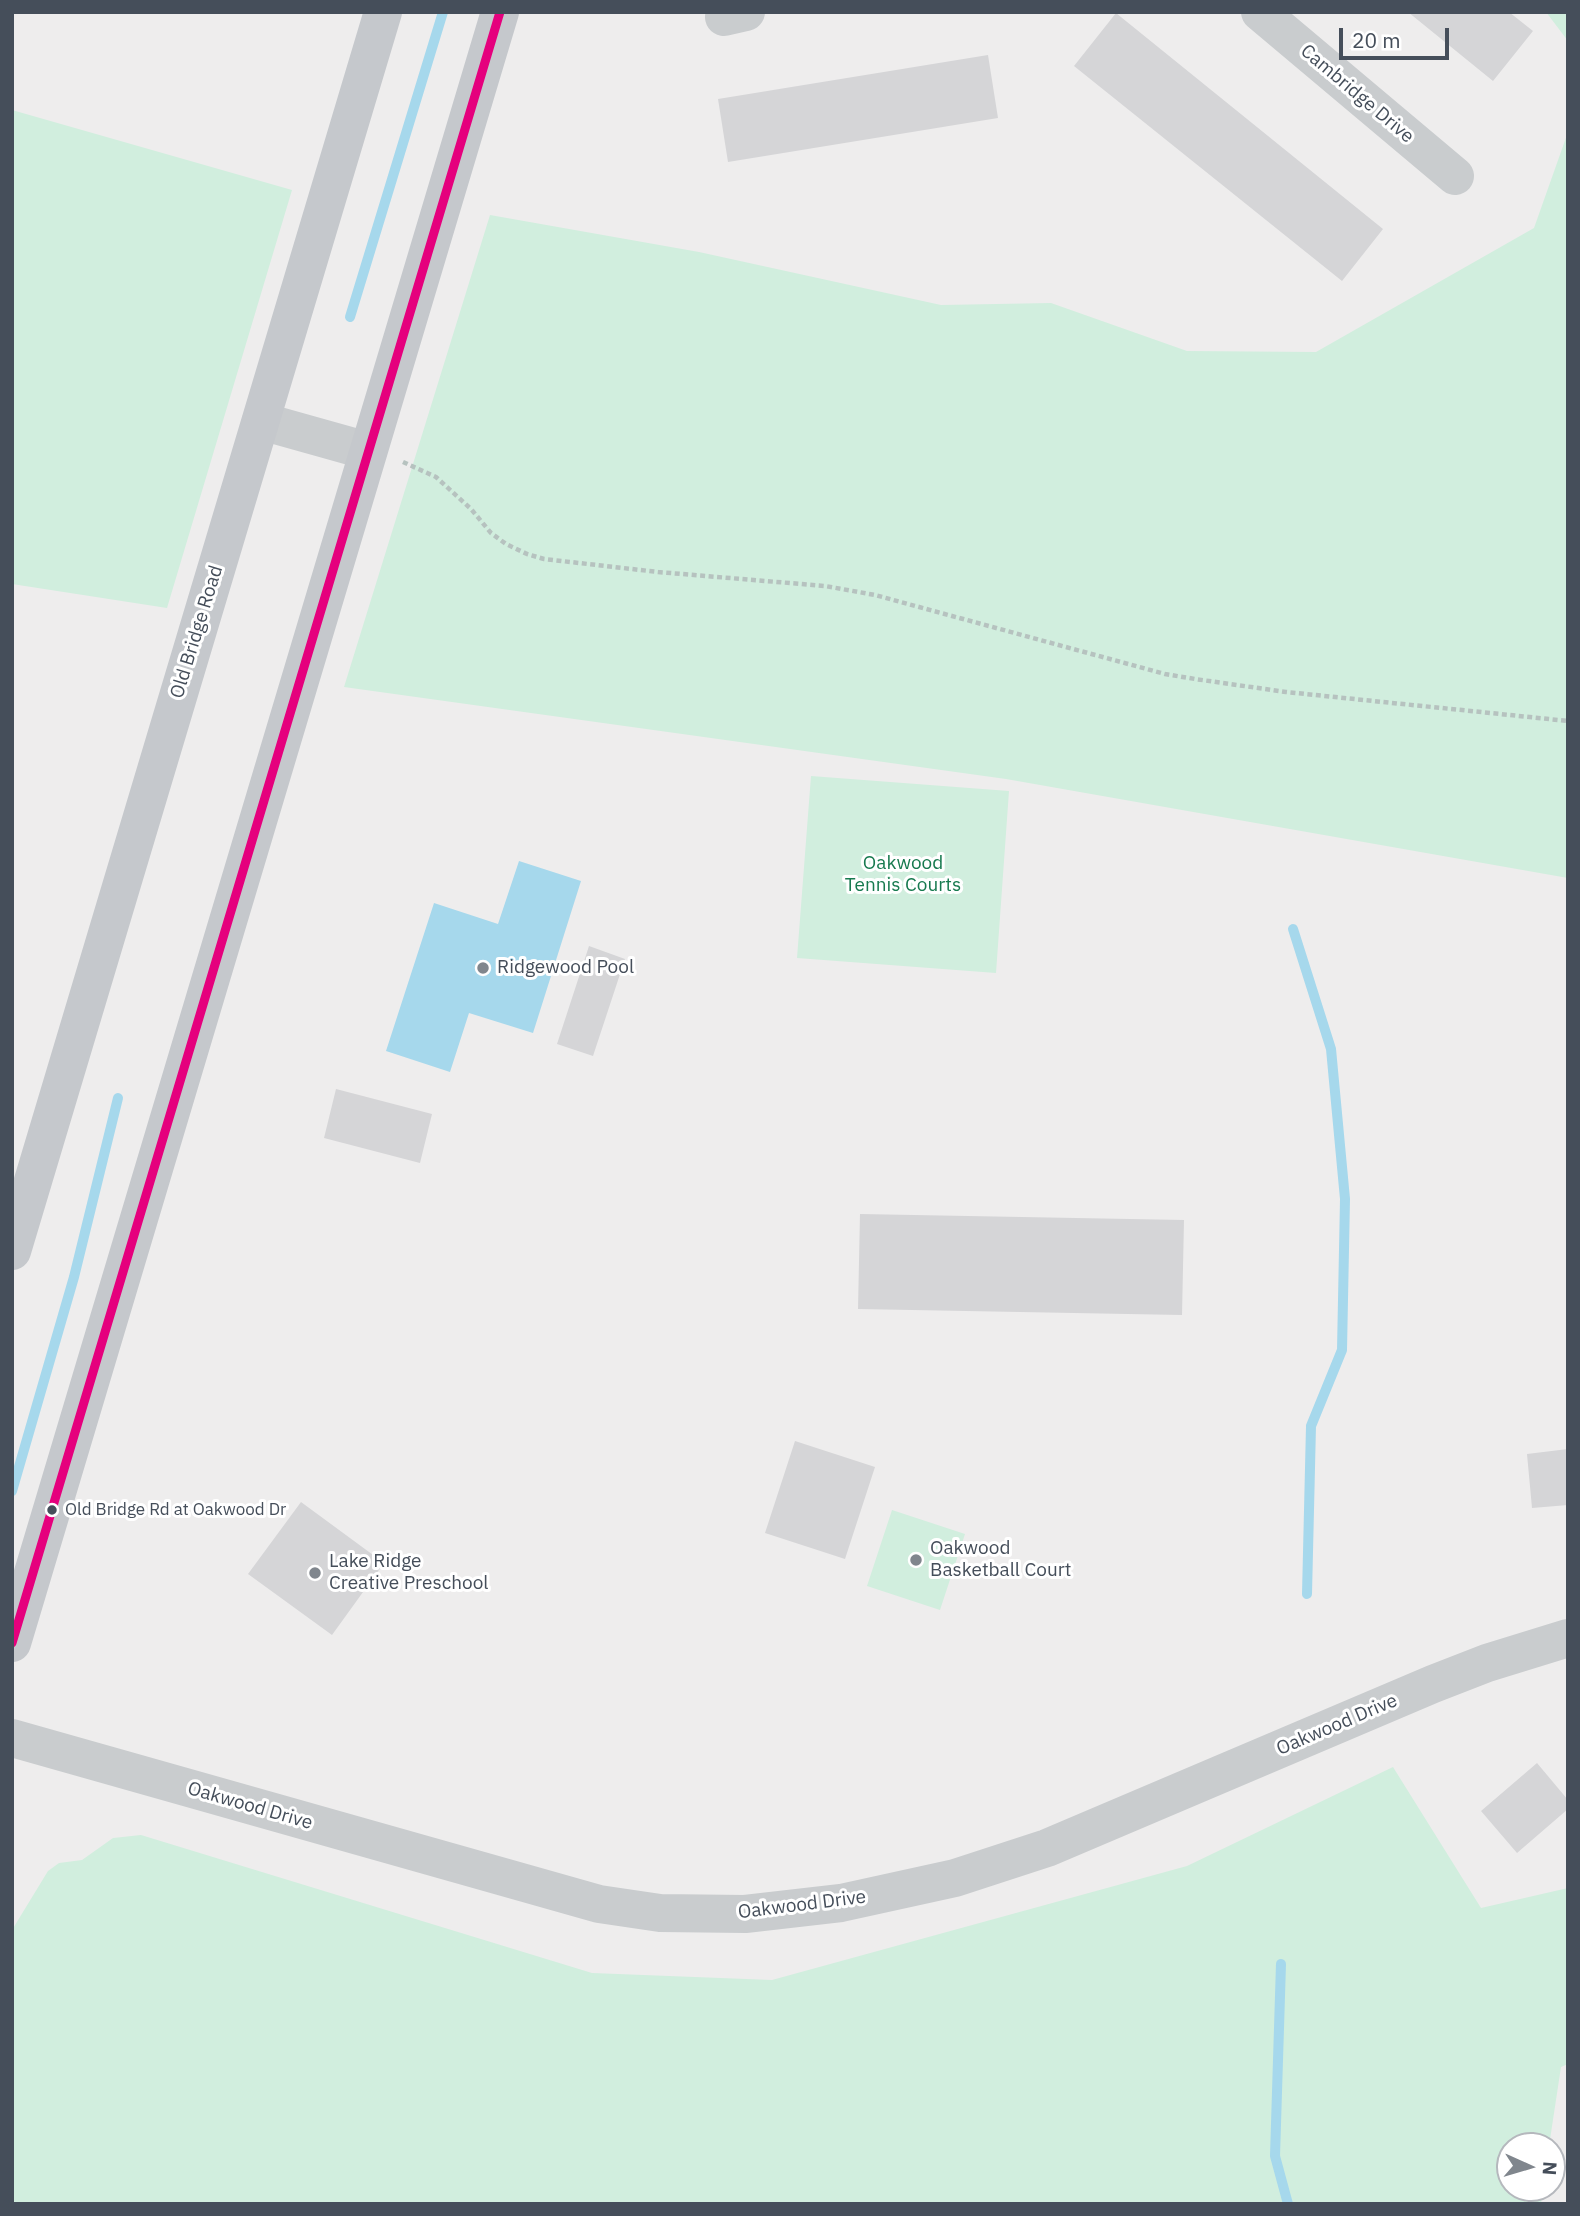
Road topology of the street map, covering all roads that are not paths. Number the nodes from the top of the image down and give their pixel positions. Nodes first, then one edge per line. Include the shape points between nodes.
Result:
1 (383, 12) edge
2 (500, 12) edge
3 (1260, 12) edge
4 (1455, 176) dead end
5 (261, 421) junction
6 (368, 451) junction
7 (12, 1251) edge
8 (1568, 1638) edge
9 (12, 1643) edge
10 (12, 1738) edge

1 - 5 main road, Old Bridge Road
2 - 6 main road
3 - 4 street, Cambridge Drive
5 - 6 street
5 - 7 main road, Old Bridge Road
6 - 9 main road
8 - 10 street, Oakwood Drive via 1433,1684 1047,1849 955,1878 841,1903 745,1914 660,1913 599,1904

